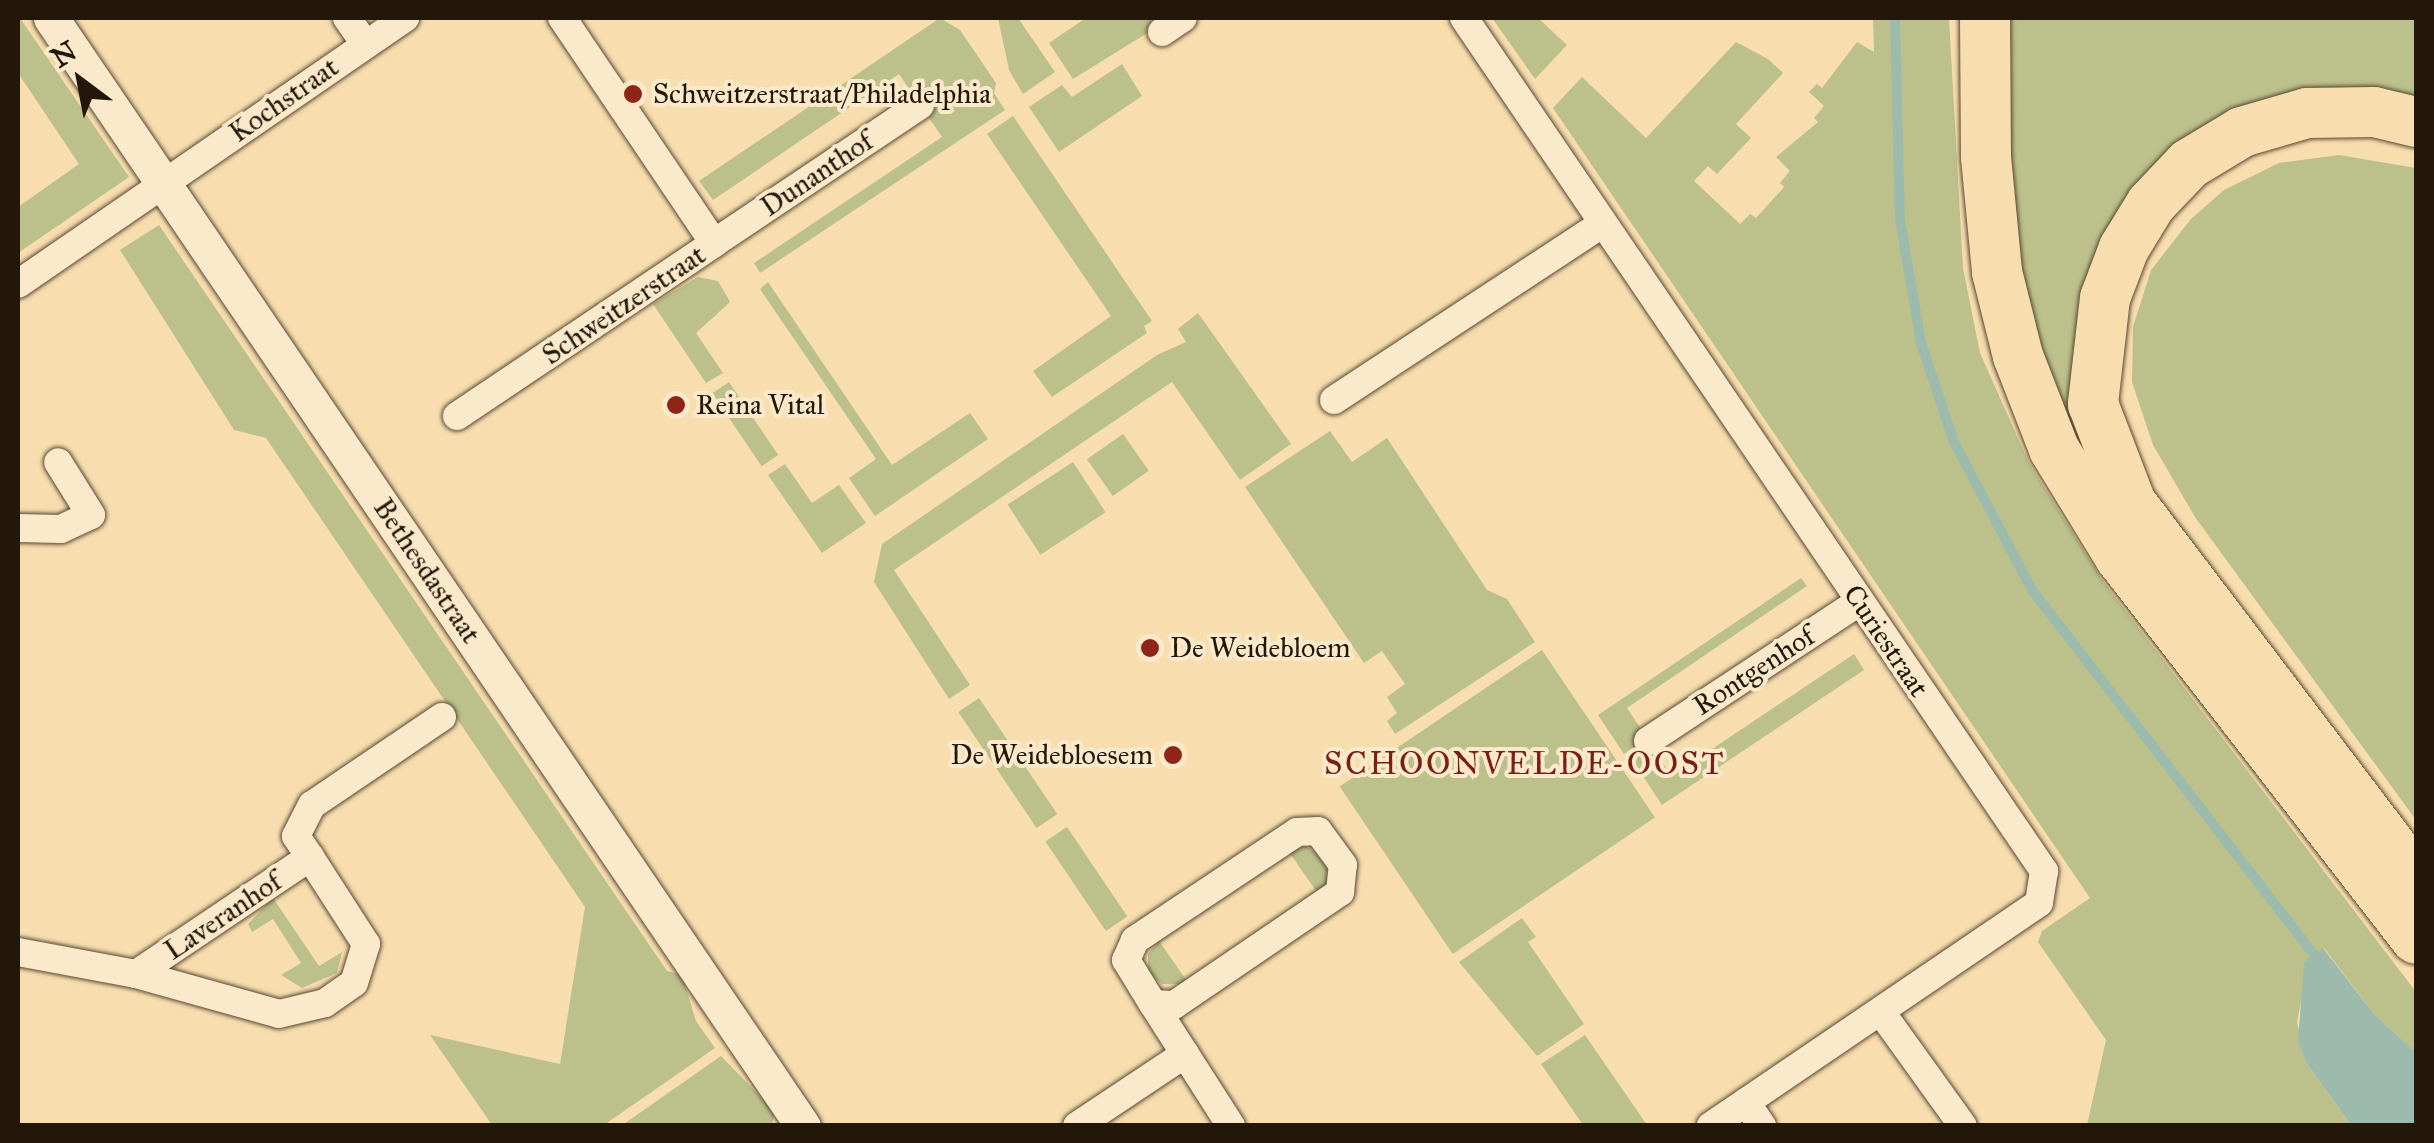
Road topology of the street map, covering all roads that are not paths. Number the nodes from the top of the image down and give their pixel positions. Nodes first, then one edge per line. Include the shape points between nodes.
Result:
1 (51, 18) edge
2 (347, 18) edge
3 (405, 18) edge
4 (562, 18) edge
5 (1464, 18) edge
6 (1985, 18) edge
7 (365, 44) junction
8 (920, 105) dead end
9 (2416, 122) edge
10 (164, 184) junction
11 (1602, 224) junction
12 (714, 243) junction
13 (18, 284) edge
14 (1334, 400) dead end
15 (456, 416) dead end
16 (58, 462) dead end
17 (18, 528) edge
18 (1860, 602) junction
19 (442, 717) dead end
20 (1648, 741) dead end
21 (310, 857) junction
22 (2416, 878) edge
23 (2416, 939) edge
24 (18, 952) edge
25 (136, 974) junction
26 (1152, 1004) junction
27 (1881, 1012) junction
28 (1185, 1054) junction
29 (1746, 1102) junction
30 (803, 1126) edge
31 (1077, 1126) edge
32 (1231, 1126) edge
33 (1712, 1126) edge
34 (1762, 1126) edge
35 (1963, 1126) edge

1 - 10 street, Bethesdastraat
2 - 7 street
3 - 7 street, Kochstraat
4 - 12 street, Schweitzerstraat
5 - 11 street, Curiestraat
6 - 23 highway via 1986,156 1997,272 2018,356 2054,449 2120,556
7 - 10 street, Kochstraat
8 - 12 street, Dunanthof
9 - 22 highway via 2374,112 2308,113 2242,132 2189,164 2150,204 2124,248 2105,298 2092,404 2140,517
10 - 13 street, Kochstraat
10 - 30 street, Bethesdastraat
11 - 14 street
11 - 18 street, Curiestraat
12 - 15 street, Schweitzerstraat
16 - 17 street via 92,515 61,529
18 - 20 street, Rontgenhof
18 - 27 street, Curiestraat via 2044,871 2046,888 2039,903
19 - 21 street, Laveranhof via 312,805 296,836
21 - 25 street, Laveranhof
21 - 25 street, Laveranhof via 366,944 354,983 324,1003 279,1014
24 - 25 street, Laveranhof
26 - 26 street via 1126,960 1135,940 1297,832 1318,831 1343,865 1340,892 1174,1005
26 - 28 street
27 - 29 street, Curiestraat
27 - 35 street
28 - 31 street
28 - 32 street
29 - 33 street, Curiestraat
29 - 34 street

